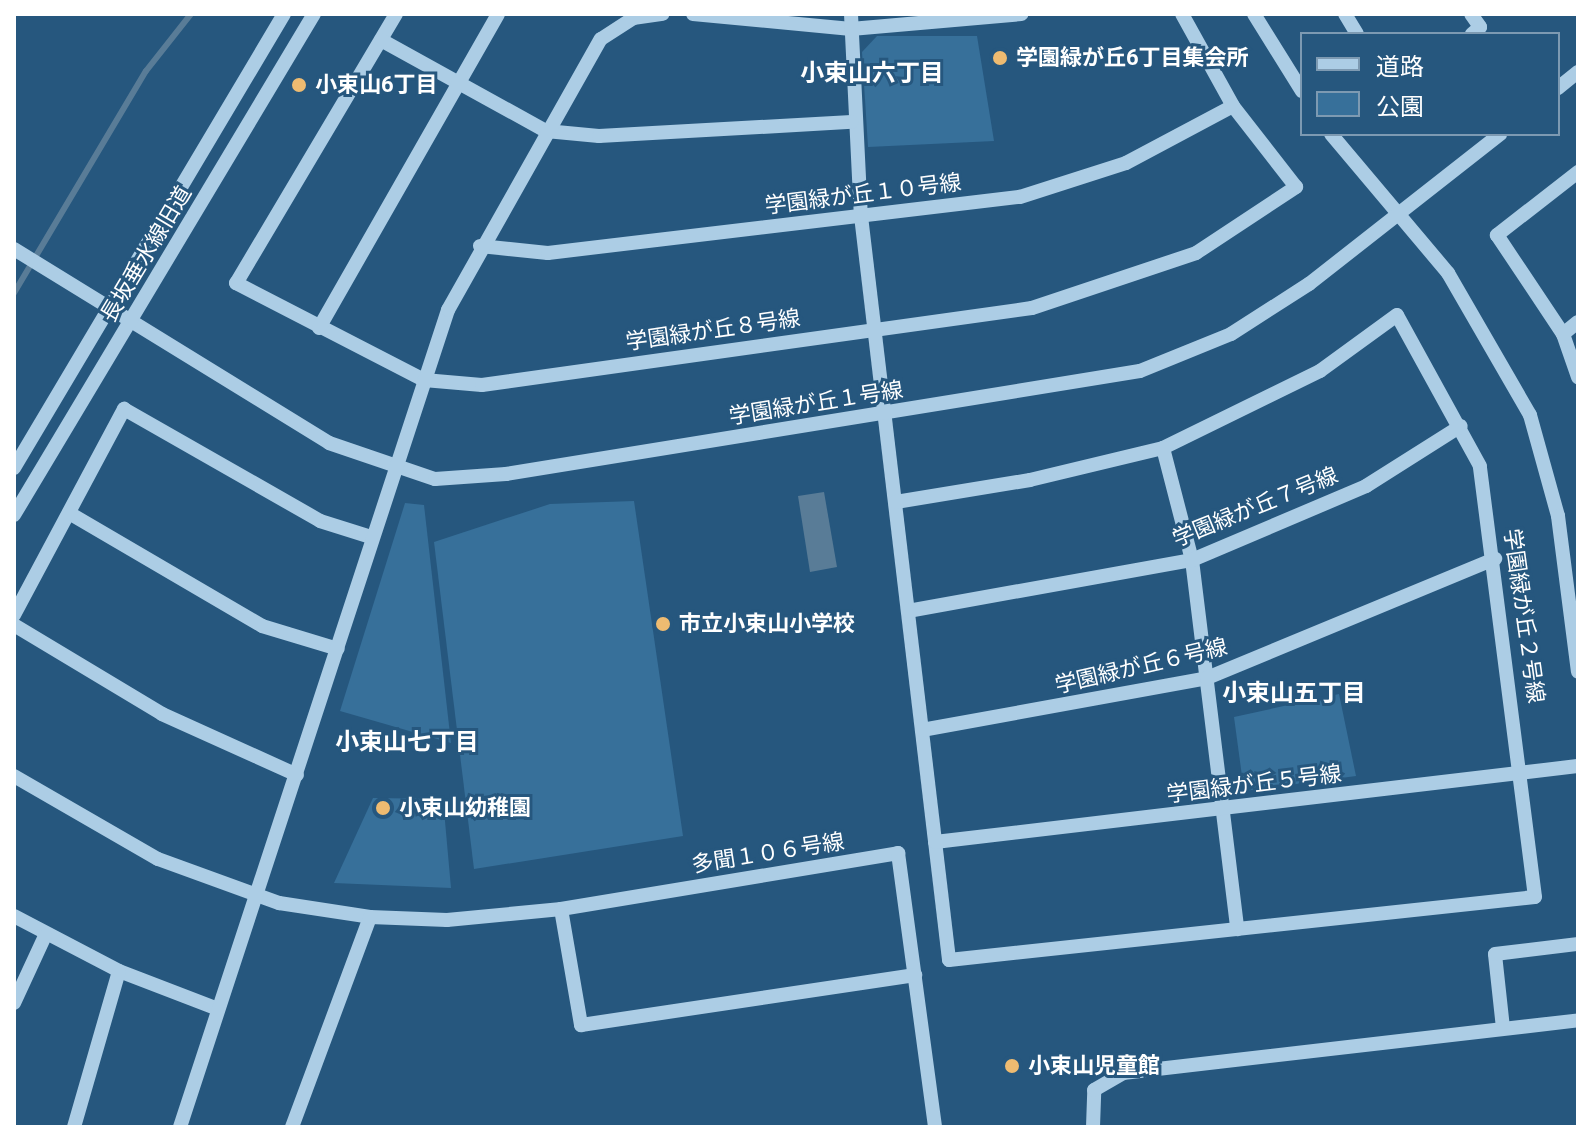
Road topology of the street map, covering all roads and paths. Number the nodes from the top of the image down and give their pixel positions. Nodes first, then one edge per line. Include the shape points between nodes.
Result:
1 (284, 14) edge
2 (314, 14) edge
3 (396, 14) edge
4 (498, 14) edge
5 (663, 14) edge
6 (693, 14) edge
7 (1021, 14) edge
8 (1182, 14) edge
9 (1254, 14) edge
10 (1345, 14) edge
11 (1471, 14) edge
12 (851, 22) edge
13 (1356, 32) edge
14 (1474, 32) edge
15 (381, 40) junction
16 (1578, 72) edge
17 (458, 85) junction
18 (1560, 86) edge
19 (1300, 88) edge
20 (1233, 106) junction
21 (852, 122) junction
22 (546, 131) junction
23 (1333, 136) edge
24 (1497, 136) edge
25 (1578, 172) edge
26 (1398, 214) junction
27 (861, 216) junction
28 (480, 246) junction
29 (14, 249) edge
30 (110, 307) junction
31 (132, 321) junction
32 (1578, 322) edge
33 (319, 328) junction
34 (875, 328) junction
35 (1563, 334) junction
36 (1578, 377) edge
37 (424, 380) junction
38 (886, 414) junction
39 (1461, 426) junction
40 (1163, 448) junction
41 (391, 466) junction
42 (14, 468) edge
43 (896, 502) junction
44 (69, 513) junction
45 (14, 515) edge
46 (368, 536) junction
47 (1495, 559) junction
48 (1192, 560) junction
49 (908, 611) junction
50 (14, 615) edge
51 (14, 625) edge
52 (338, 649) junction
53 (1578, 672) edge
54 (1207, 678) junction
55 (922, 730) junction
56 (1578, 766) edge
57 (1522, 772) junction
58 (297, 775) junction
59 (14, 776) edge
60 (1222, 811) junction
61 (935, 842) junction
62 (257, 895) junction
63 (561, 909) junction
64 (14, 916) edge
65 (370, 917) junction
66 (1237, 929) junction
67 (45, 936) junction
68 (1578, 944) edge
69 (119, 971) junction
70 (915, 975) junction
71 (14, 1003) edge
72 (218, 1009) junction
73 (1578, 1020) edge
74 (1503, 1028) junction
75 (74, 1127) edge
76 (180, 1127) edge
77 (292, 1127) edge
78 (935, 1127) edge
79 (1093, 1127) edge

1 - 30 street, 長坂垂水線旧道
2 - 31 street, 長坂垂水線旧道
3 - 15 street, 学園緑が丘８号線
4 - 17 street
5 - 22 street via 633,18 601,39
6 - 12 street
7 - 12 street
8 - 20 street, 学園緑が丘８号線
9 - 19 street
10 - 13 street
11 - 14 street via 1480,27
12 - 21 street
15 - 17 street
15 - 33 street, 学園緑が丘８号線 via 236,283
16 - 18 street
17 - 22 street
17 - 33 street
20 - 27 street, 学園緑が丘１０号線 via 1126,163 1020,197
20 - 34 street, 学園緑が丘８号線 via 1296,187 1196,253 1112,287 1032,308
21 - 22 street via 599,136
21 - 27 street
22 - 28 street
23 - 26 street
24 - 26 street, 学園緑が丘１号線
25 - 35 street via 1497,235
26 - 38 street, 学園緑が丘１号線 via 1231,334 1140,371
26 - 53 street via 1481,321 1530,415 1558,516
27 - 28 street, 学園緑が丘１０号線 via 548,253
27 - 34 street
28 - 37 street
29 - 30 street, 学園緑が丘１号線
30 - 31 street, 学園緑が丘１号線
30 - 42 street, 長坂垂水線旧道
31 - 41 street, 学園緑が丘１号線 via 329,443
31 - 45 street, 長坂垂水線旧道
32 - 35 street
33 - 37 street, 学園緑が丘８号線
34 - 37 street, 学園緑が丘８号線 via 482,385
34 - 38 street
35 - 36 street
37 - 41 street
38 - 41 street, 学園緑が丘１号線 via 506,474 435,479
38 - 43 street
39 - 40 street, 学園緑が丘２号線 via 1397,315 1320,371
39 - 47 street, 学園緑が丘２号線 via 1480,466
39 - 48 street, 学園緑が丘７号線 via 1366,486
40 - 43 street, 学園緑が丘２号線 via 1030,480
40 - 48 street
41 - 46 street
43 - 49 street
44 - 46 street via 124,409 320,521
44 - 50 street
44 - 52 street via 262,626
46 - 52 street
47 - 54 street, 学園緑が丘６号線
47 - 57 street, 学園緑が丘２号線
48 - 49 street, 学園緑が丘７号線
48 - 54 street
49 - 55 street
51 - 58 street via 162,714
52 - 58 street
54 - 55 street, 学園緑が丘６号線
54 - 60 street
55 - 61 street
56 - 57 street, 学園緑が丘５号線
57 - 60 street, 学園緑が丘５号線
57 - 66 street, 学園緑が丘２号線 via 1535,897
58 - 62 street
59 - 62 street, 多聞１０６号線 via 158,859
60 - 61 street, 学園緑が丘５号線
60 - 66 street
61 - 66 street, 学園緑が丘２号線 via 949,960
62 - 65 street, 多聞１０６号線
62 - 72 street
63 - 65 street, 多聞１０６号線 via 447,920
63 - 70 street via 581,1025
63 - 70 street, 多聞１０６号線 via 898,853
64 - 67 street
65 - 77 street
67 - 69 street
67 - 71 street
68 - 74 street via 1495,954
69 - 72 street
69 - 75 street
70 - 78 street, 多聞１０６号線
72 - 76 street
73 - 74 street
74 - 79 street via 1254,1053 1123,1073 1094,1090

